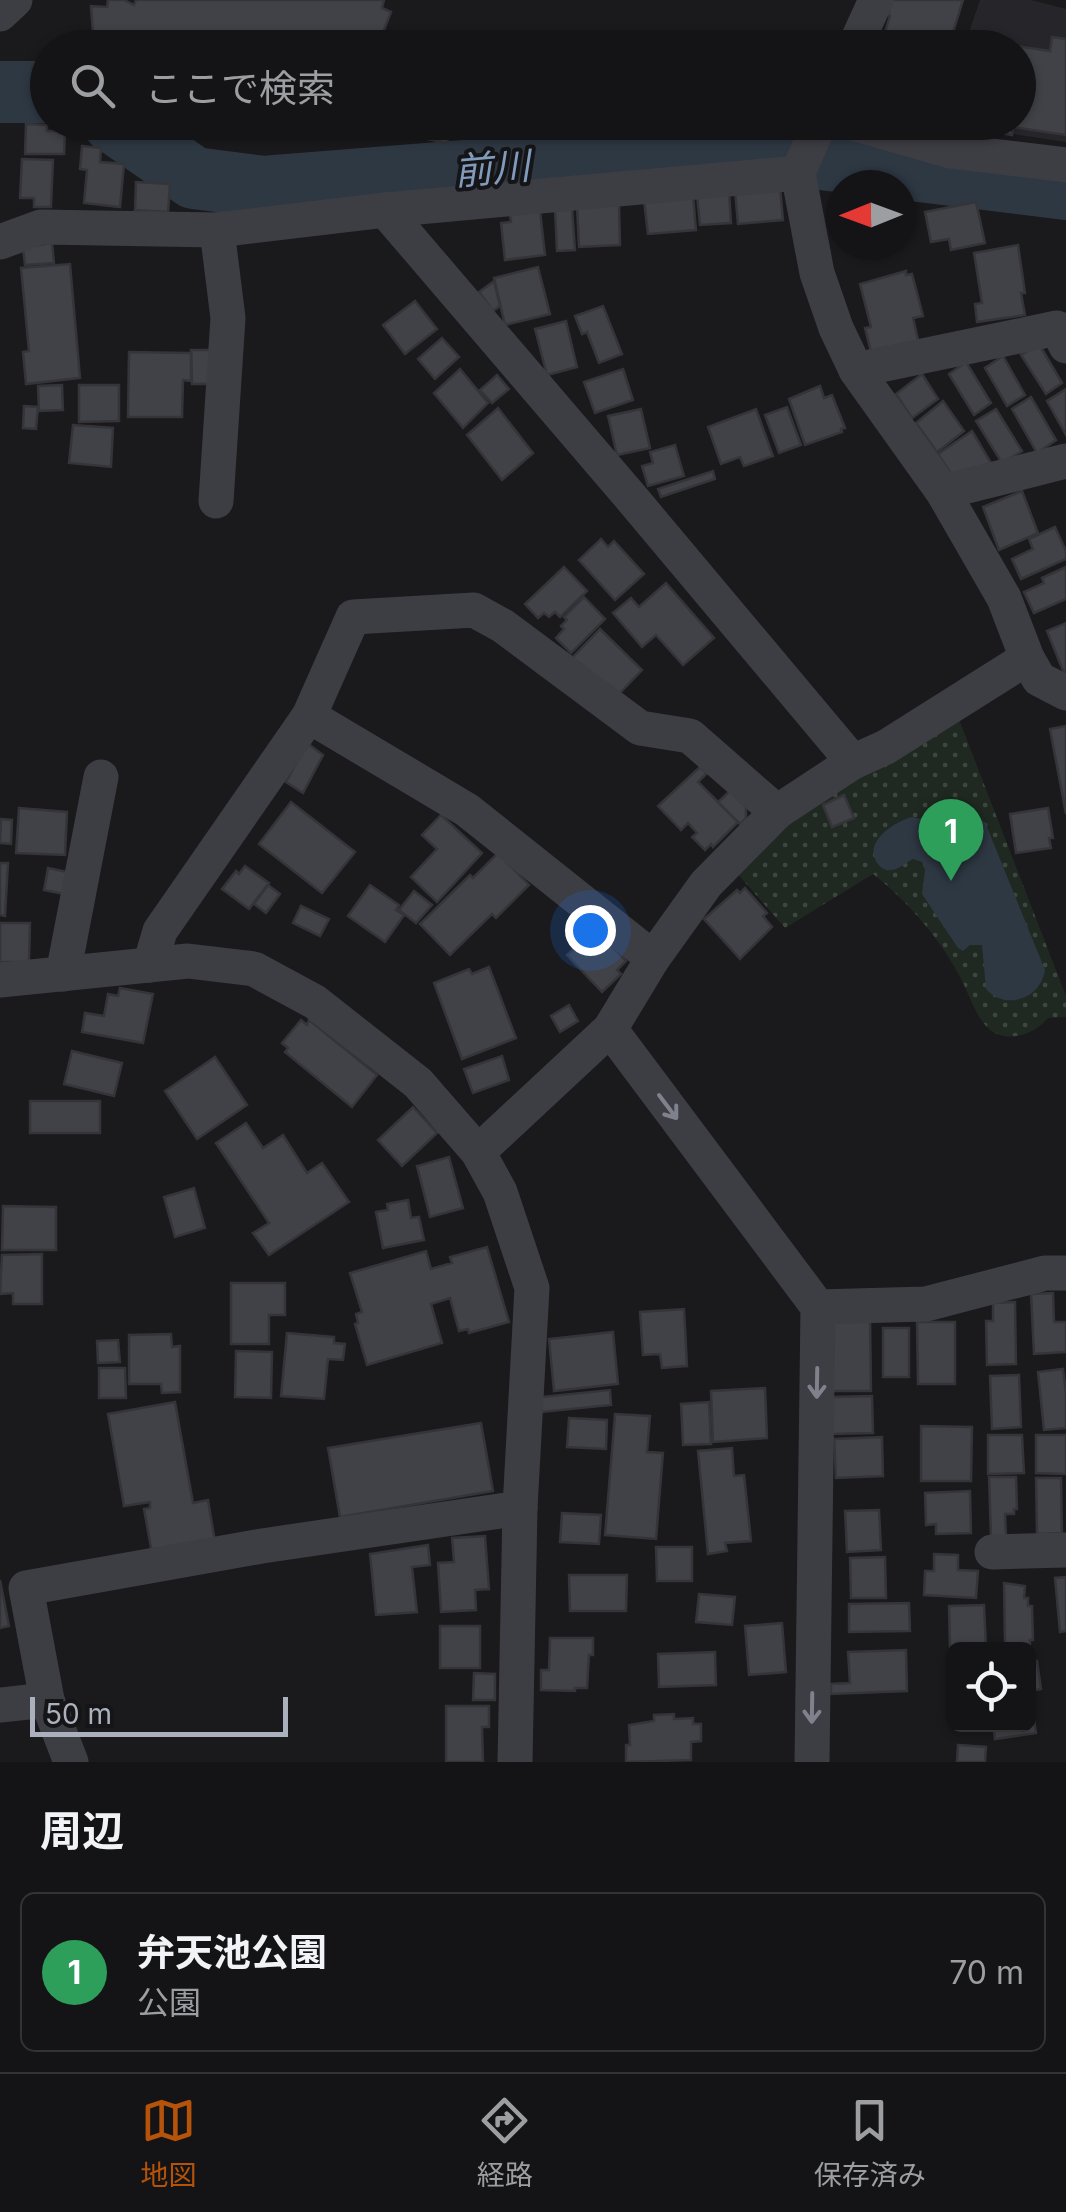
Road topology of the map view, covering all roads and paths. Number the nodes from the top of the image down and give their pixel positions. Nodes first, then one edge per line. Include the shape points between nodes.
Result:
1 (15, 0) edge
2 (876, 0) edge
3 (0, 14) edge
4 (862, 30) edge
5 (812, 140) edge
6 (911, 140) edge
7 (1066, 165) edge
8 (799, 168) junction
9 (385, 210) junction
10 (217, 230) junction
11 (0, 242) edge
12 (1066, 346) edge
13 (856, 370) junction
14 (1066, 461) edge
15 (943, 492) junction
16 (216, 501) dead end
17 (1027, 658) junction
18 (1066, 693) edge
19 (309, 716) junction
20 (853, 762) junction
21 (100, 777) dead end
22 (777, 812) junction
23 (654, 958) junction
24 (150, 965) junction
25 (64, 974) junction
26 (0, 980) edge
27 (610, 1029) junction
28 (478, 1152) junction
29 (1066, 1273) edge
30 (818, 1307) junction
31 (520, 1508) junction
32 (1066, 1550) edge
33 (992, 1552) dead end
34 (47, 1700) junction
35 (0, 1705) edge
36 (70, 1762) edge
37 (515, 1762) edge
38 (812, 1762) edge

1 - 3 street
2 - 4 street
5 - 8 street
6 - 7 street
8 - 9 street
8 - 13 street via 817,272
9 - 10 street
9 - 20 street
10 - 11 street via 41,226
10 - 16 street via 228,318
12 - 13 street via 1058,328
13 - 15 street
14 - 15 street
15 - 17 street via 1004,598
17 - 18 street via 1039,678
17 - 20 street
19 - 22 street via 354,617 474,610 640,728 690,736
19 - 23 street via 467,810
19 - 24 street via 160,931
20 - 22 street
21 - 25 street
22 - 23 street via 706,884
23 - 27 street
24 - 25 street
24 - 28 street via 254,969 314,1002 418,1083
25 - 26 street
27 - 28 street
27 -> 30 street
28 - 31 street via 500,1192 532,1288
29 - 30 street via 926,1304
30 -> 38 street
31 - 34 street via 26,1588
31 - 37 street
32 - 33 street
34 - 35 street
34 - 36 street

